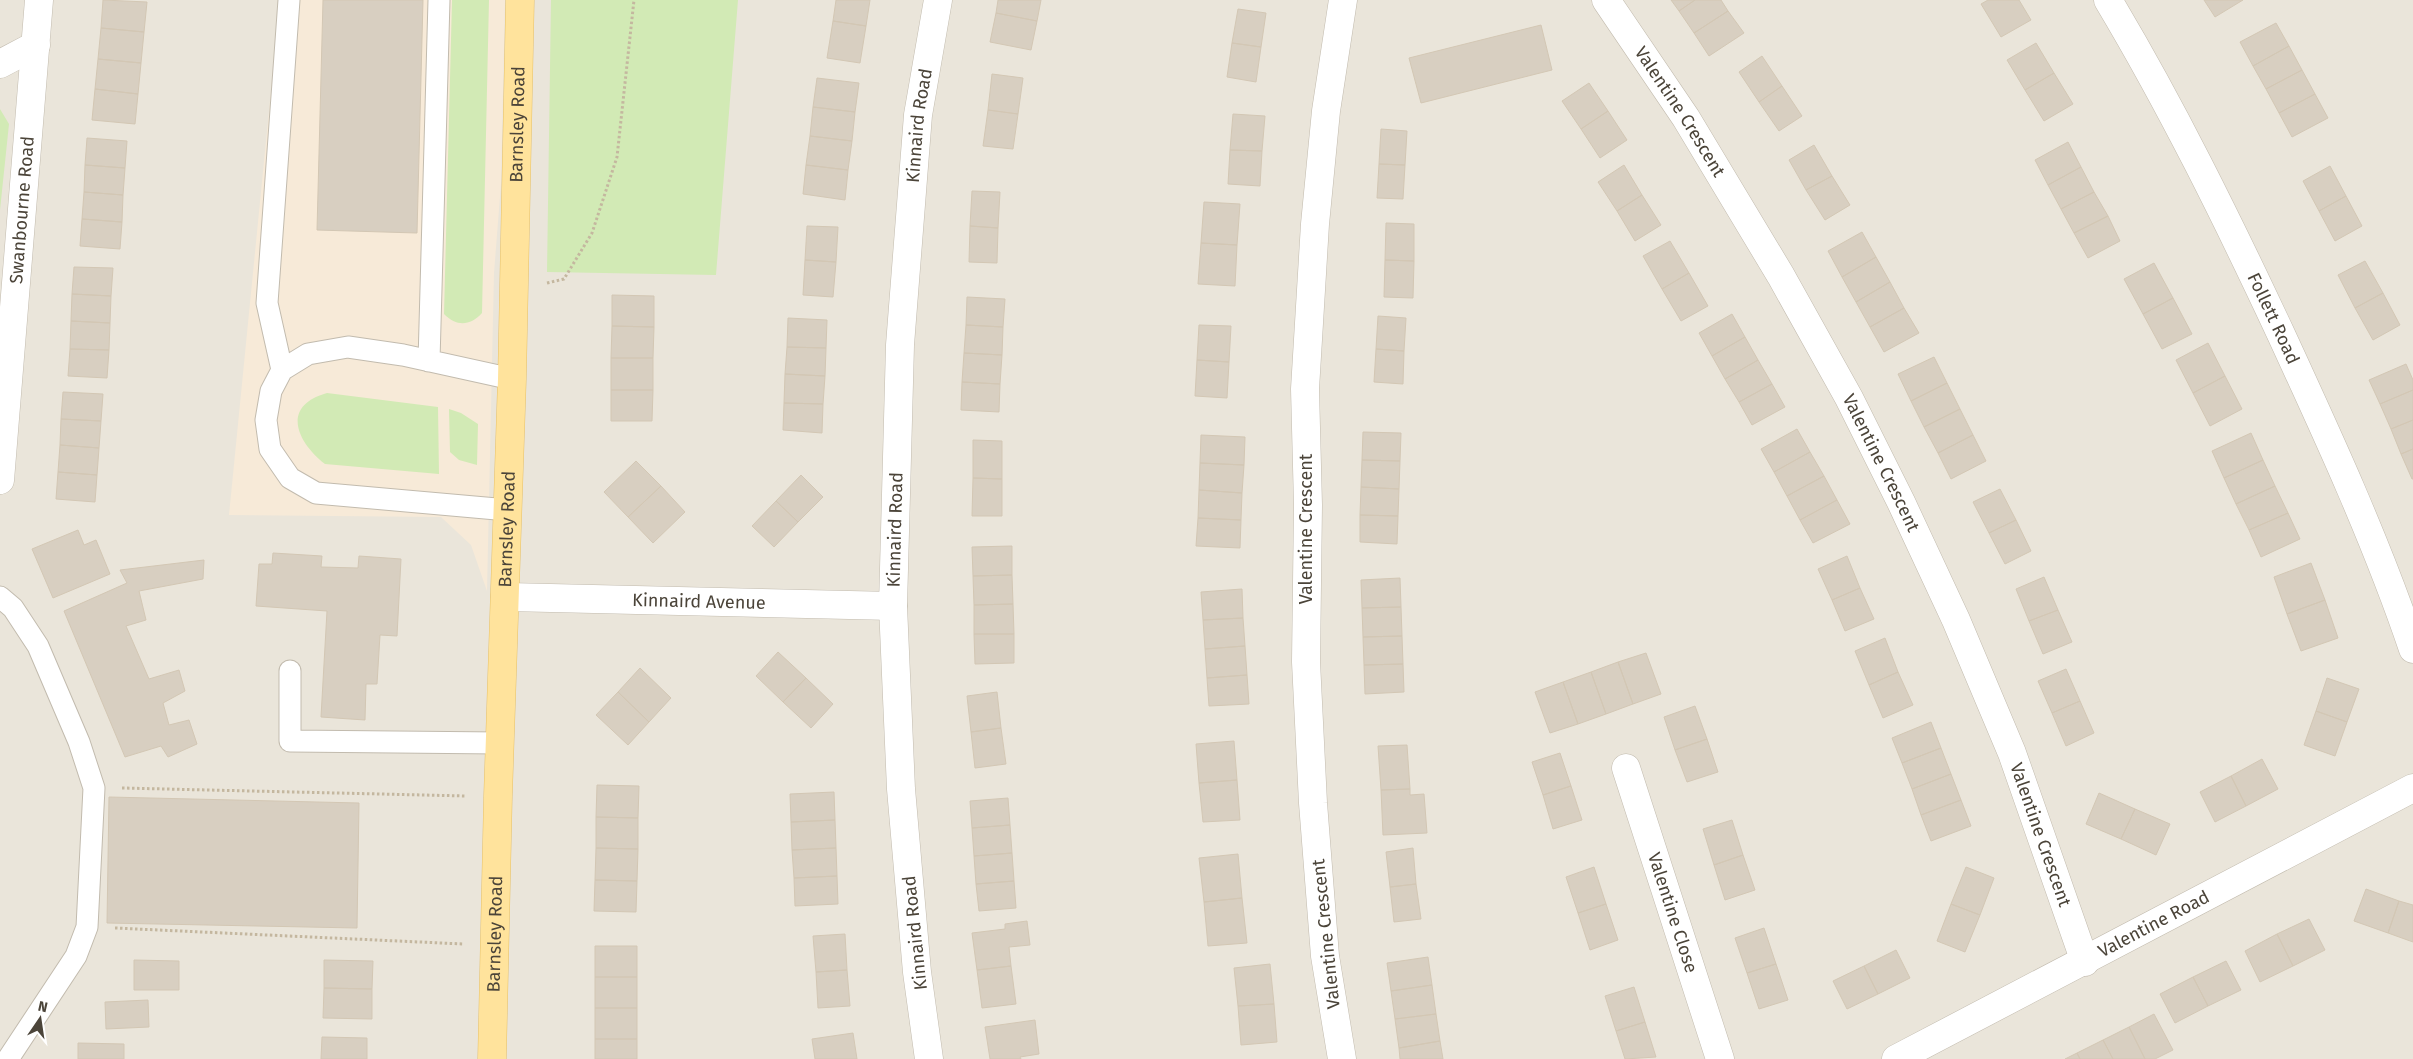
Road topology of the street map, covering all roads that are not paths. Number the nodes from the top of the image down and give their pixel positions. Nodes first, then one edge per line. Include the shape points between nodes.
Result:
1 (38, 0) edge
2 (289, 0) edge
3 (439, 0) edge
4 (520, 0) edge
5 (938, 0) edge
6 (1343, 0) edge
7 (1606, 0) edge
8 (2108, 0) edge
9 (36, 45) junction
10 (0, 64) edge
11 (428, 361) junction
12 (282, 370) junction
13 (512, 379) junction
14 (0, 480) edge
15 (508, 510) junction
16 (0, 597) edge
17 (505, 597) junction
18 (893, 606) junction
19 (2413, 649) edge
20 (290, 672) dead end
21 (500, 743) junction
22 (1626, 768) dead end
23 (2413, 788) edge
24 (2085, 962) junction
25 (8, 1059) edge
26 (492, 1059) edge
27 (929, 1059) edge
28 (1342, 1059) edge
29 (1720, 1059) edge
30 (1896, 1059) edge

1 - 9 street, Swanbourne Road
2 - 12 lane via 267,303
3 - 11 lane
4 - 13 main road, Barnsley Road
5 - 18 street, Kinnaird Road via 918,115 900,345
6 - 28 street, Valentine Crescent via 1320,168 1305,389 1308,505 1306,662 1312,803 1325,956
7 - 24 street, Valentine Crescent via 1686,118 1781,276 1888,476 1956,620 2012,753
8 - 19 street, Follett Road via 2137,48 2241,250 2334,448
9 - 10 street
9 - 14 street, Swanbourne Road
11 - 12 lane via 348,347 308,354
11 - 13 lane
12 - 15 lane via 271,392 266,420 270,449 290,478 316,494
13 - 15 main road, Barnsley Road
15 - 17 main road, Barnsley Road
16 - 25 lane via 13,608 38,646 79,742 94,788 87,927 76,956
17 - 18 street, Kinnaird Avenue
17 - 21 main road, Barnsley Road
18 - 27 street, Kinnaird Road via 902,798 917,972
20 - 21 lane via 290,740
21 - 26 main road, Barnsley Road
22 - 29 street, Valentine Close
23 - 24 street, Valentine Road
24 - 30 street, Valentine Road

